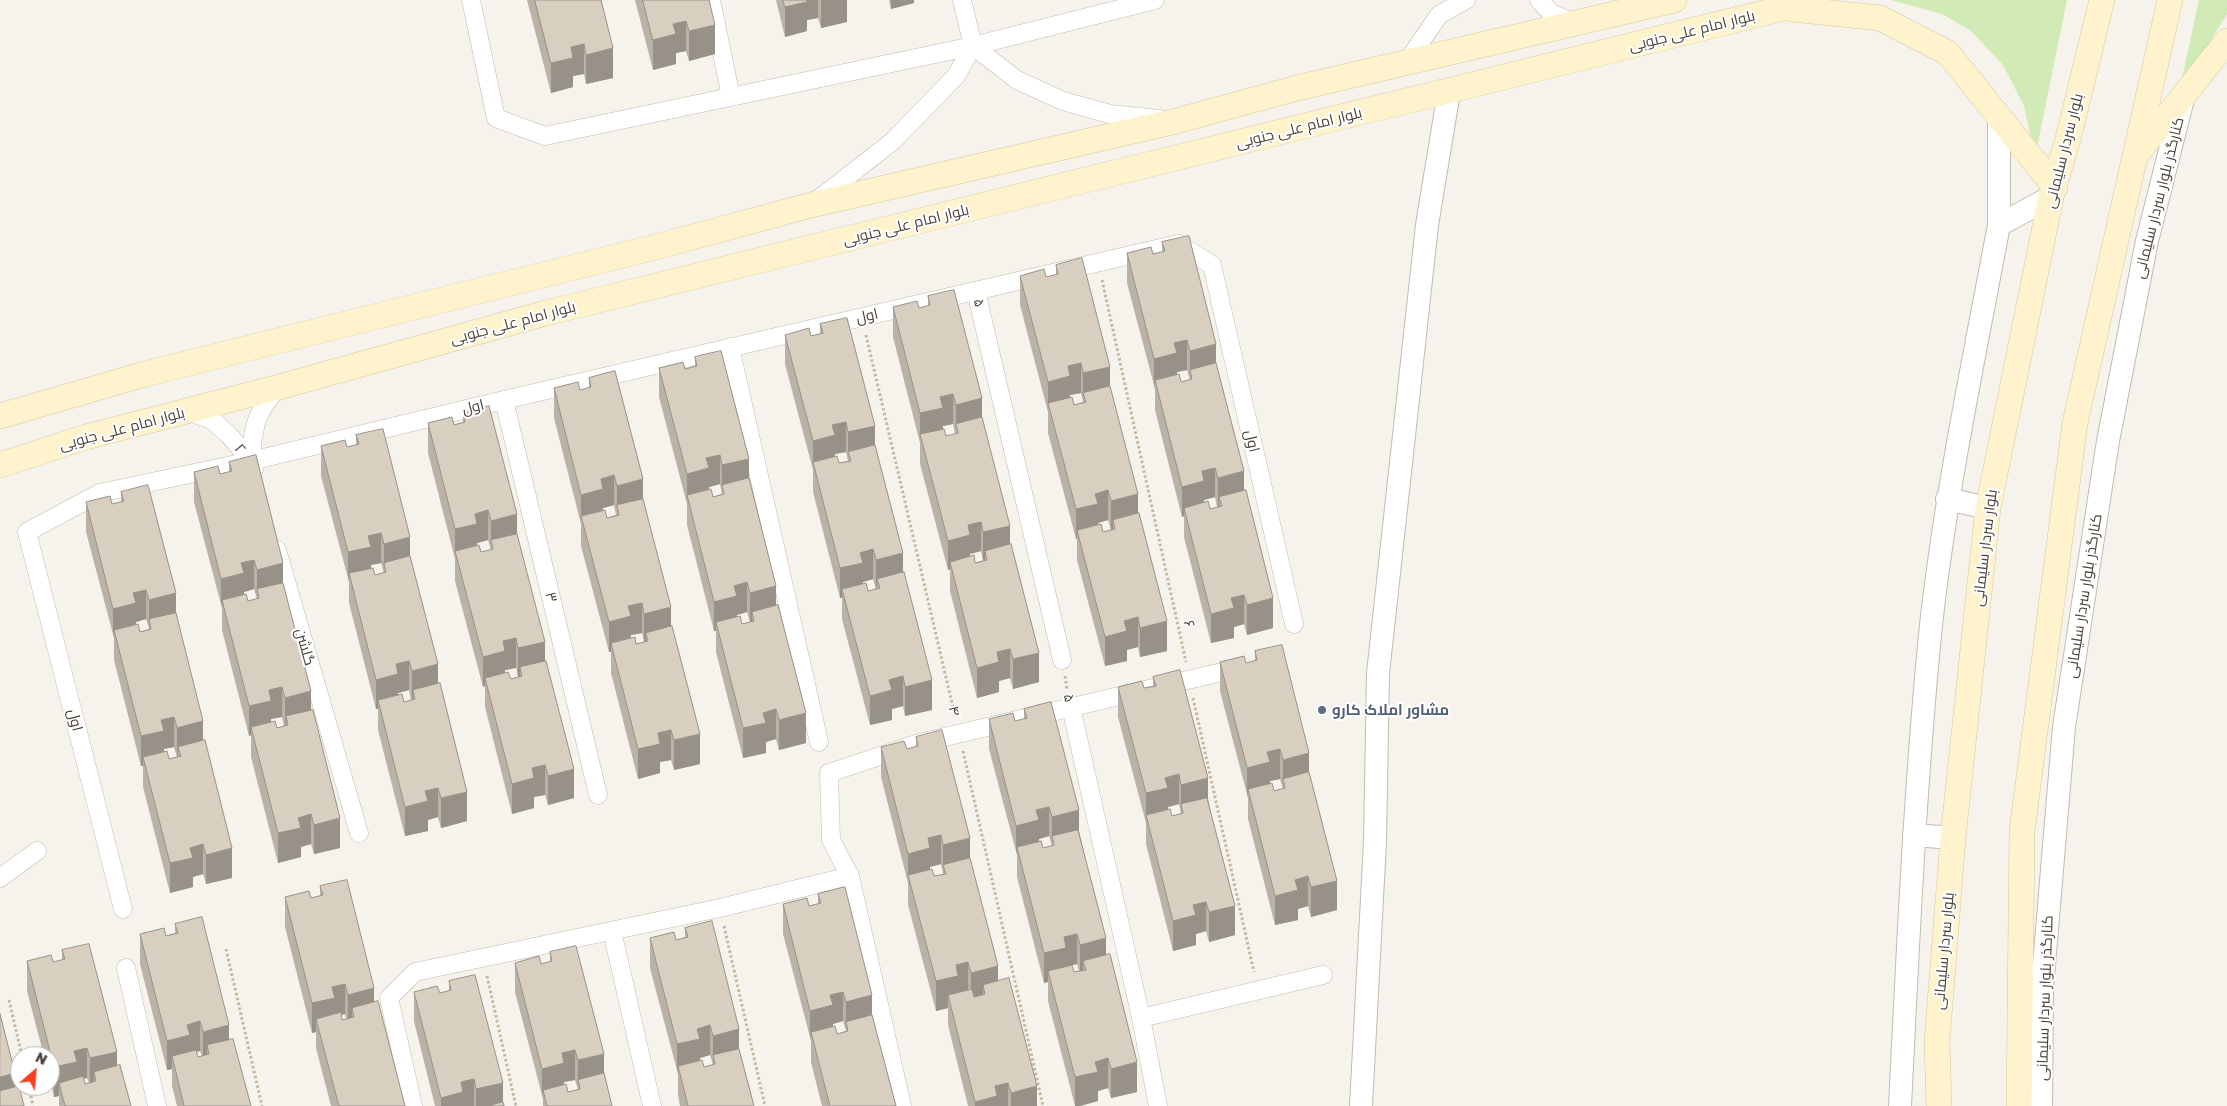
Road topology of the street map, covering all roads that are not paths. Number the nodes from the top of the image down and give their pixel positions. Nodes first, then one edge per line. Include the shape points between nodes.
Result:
1 (471, 0) edge
2 (711, 0) edge
3 (962, 0) edge
4 (1155, 0) edge
5 (1466, 0) edge
6 (1540, 0) edge
7 (1674, 0) edge
8 (1816, 0) edge
9 (2102, 0) edge
10 (2170, 0) edge
11 (1783, 8) junction
12 (1573, 23) junction
13 (2227, 41) edge
14 (973, 46) junction
15 (1406, 63) junction
16 (1450, 92) junction
17 (2185, 93) junction
18 (731, 97) junction
19 (1184, 119) junction
20 (1999, 119) junction
21 (1201, 152) junction
22 (2131, 166) junction
23 (2053, 192) junction
24 (811, 205) junction
25 (1999, 225) junction
26 (2147, 241) junction
27 (976, 291) junction
28 (730, 347) junction
29 (279, 387) junction
30 (504, 400) junction
31 (186, 411) junction
32 (0, 416) edge
33 (251, 461) junction
34 (0, 465) edge
35 (260, 490) edge
36 (1948, 499) junction
37 (1988, 508) junction
38 (2063, 511) junction
39 (2097, 514) junction
40 (273, 537) edge
41 (1294, 624) dead end
42 (1062, 660) road end
43 (1256, 664) edge
44 (1071, 707) junction
45 (819, 742) dead end
46 (598, 795) dead end
47 (2022, 831) junction
48 (359, 833) dead end
49 (1914, 835) junction
50 (2055, 836) junction
51 (1953, 838) junction
52 (37, 850) dead end
53 (850, 876) junction
54 (0, 878) edge
55 (123, 908) dead end
56 (612, 931) junction
57 (126, 968) dead end
58 (1323, 975) dead end
59 (1141, 1018) junction
60 (158, 1106) edge
61 (413, 1106) edge
62 (652, 1106) edge
63 (902, 1106) edge
64 (1158, 1106) edge
65 (1361, 1106) edge
66 (1900, 1106) edge
67 (1939, 1106) edge
68 (2019, 1106) edge
69 (2041, 1106) edge

1 - 18 street via 496,118 545,136
2 - 18 street
3 - 14 street
4 - 14 street
5 - 15 street via 1439,15
6 - 12 street via 1552,13
7 - 12 main road
8 - 11 main road, بلوار امام علی جنوبی
9 - 23 main road, بلوار سردار سلیمانی
10 - 22 main road
11 - 16 main road, بلوار امام علی جنوبی
11 - 20 main road via 1880,18 1948,53
12 - 15 main road
13 - 17 main road
14 - 18 street
14 - 19 street via 1017,80 1063,101 1110,114
14 - 24 street via 956,76 894,141
15 - 19 main road
16 - 21 main road, بلوار امام علی جنوبی
16 - 65 street via 1427,225 1378,673 1375,842
17 - 22 main road
17 - 26 street, کنارگذر بلوار سردار سلیمانی
19 - 21 main road
19 - 24 main road
20 - 23 main road
20 - 25 street
21 - 29 main road, بلوار امام علی جنوبی via 546,313
22 - 26 street
22 - 38 main road via 2075,424
23 - 25 street
23 - 37 main road, بلوار سردار سلیمانی
24 - 32 main road via 145,374
25 - 36 street
26 - 39 street, کنارگذر بلوار سردار سلیمانی
27 - 28 street, اول
27 - 41 street, اول via 1178,244 1212,265
27 - 42 street, ۵
28 - 30 street, اول
28 - 45 street
29 - 31 main road, بلوار امام علی جنوبی
29 - 33 street, ۲ via 263,407 255,426
30 - 33 street, اول
30 - 46 street, ۳
31 - 33 street, ۲ via 212,420
31 - 34 main road, بلوار امام علی جنوبی via 86,437
33 - 35 street
33 - 55 street, اول via 100,493 27,532
36 - 37 street
36 - 49 street via 1931,625
37 - 51 main road, بلوار سردار سلیمانی
38 - 39 street
38 - 47 main road
39 - 50 street, کنارگذر بلوار سردار سلیمانی via 2064,727
40 - 48 street, گلشن
43 - 44 street
44 - 53 street via 919,743 830,773 831,840
44 - 59 street, ۵
47 - 50 street
47 - 68 main road
49 - 51 street
49 - 66 street
50 - 69 street, کنارگذر بلوار سردار سلیمانی via 2042,989
51 - 67 main road, بلوار سردار سلیمانی via 1937,1041
52 - 54 street
53 - 56 street
53 - 63 street
56 - 61 street via 415,972 389,998
56 - 62 street
57 - 60 street
58 - 59 street
59 - 64 street, ۵

